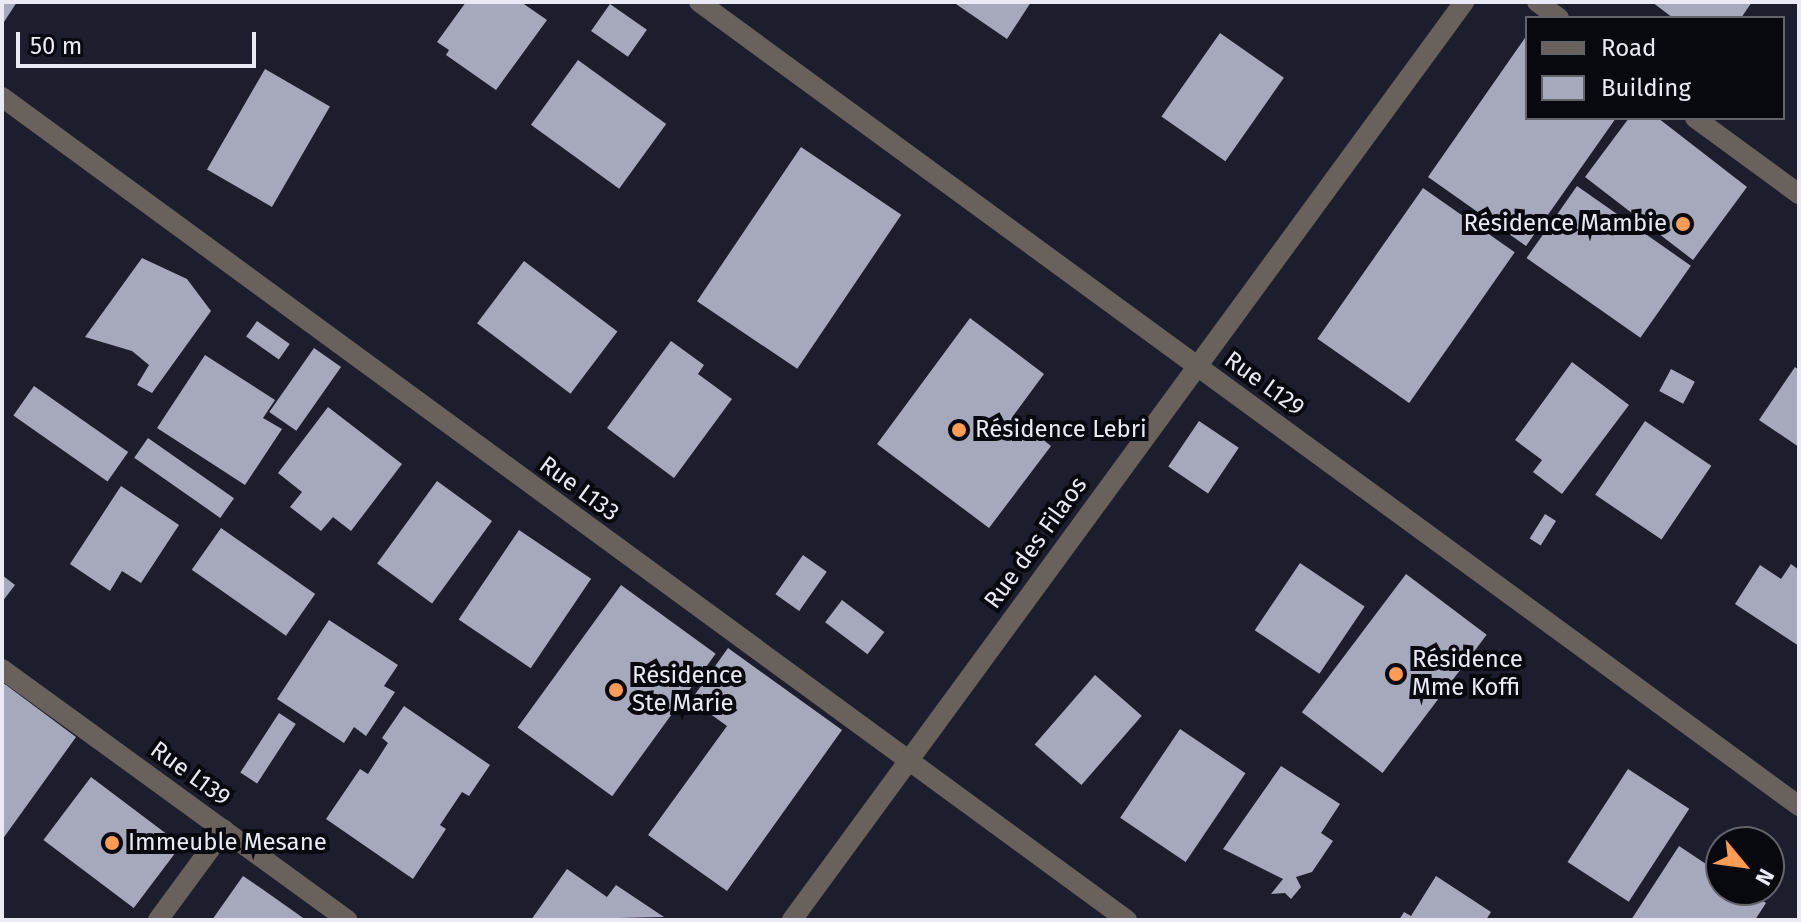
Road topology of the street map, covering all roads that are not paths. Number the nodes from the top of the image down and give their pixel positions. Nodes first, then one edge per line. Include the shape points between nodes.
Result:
1 (699, 2) edge
2 (1464, 2) edge
3 (1537, 2) edge
4 (1556, 16) edge
5 (2, 97) edge
6 (1698, 120) edge
7 (1799, 194) edge
8 (1197, 367) junction
9 (2, 669) edge
10 (908, 762) junction
11 (1799, 806) edge
12 (224, 830) junction
13 (158, 920) edge
14 (348, 920) edge
15 (792, 920) edge
16 (1127, 920) edge

1 - 8 street, Rue L129
2 - 8 street, Rue des Filaos
3 - 4 street
5 - 10 street, Rue L133
6 - 7 street
8 - 10 street, Rue des Filaos
8 - 11 street, Rue L129
9 - 12 street, Rue L139
10 - 15 street, Rue des Filaos
10 - 16 street, Rue L133
12 - 13 street
12 - 14 street, Rue L139

